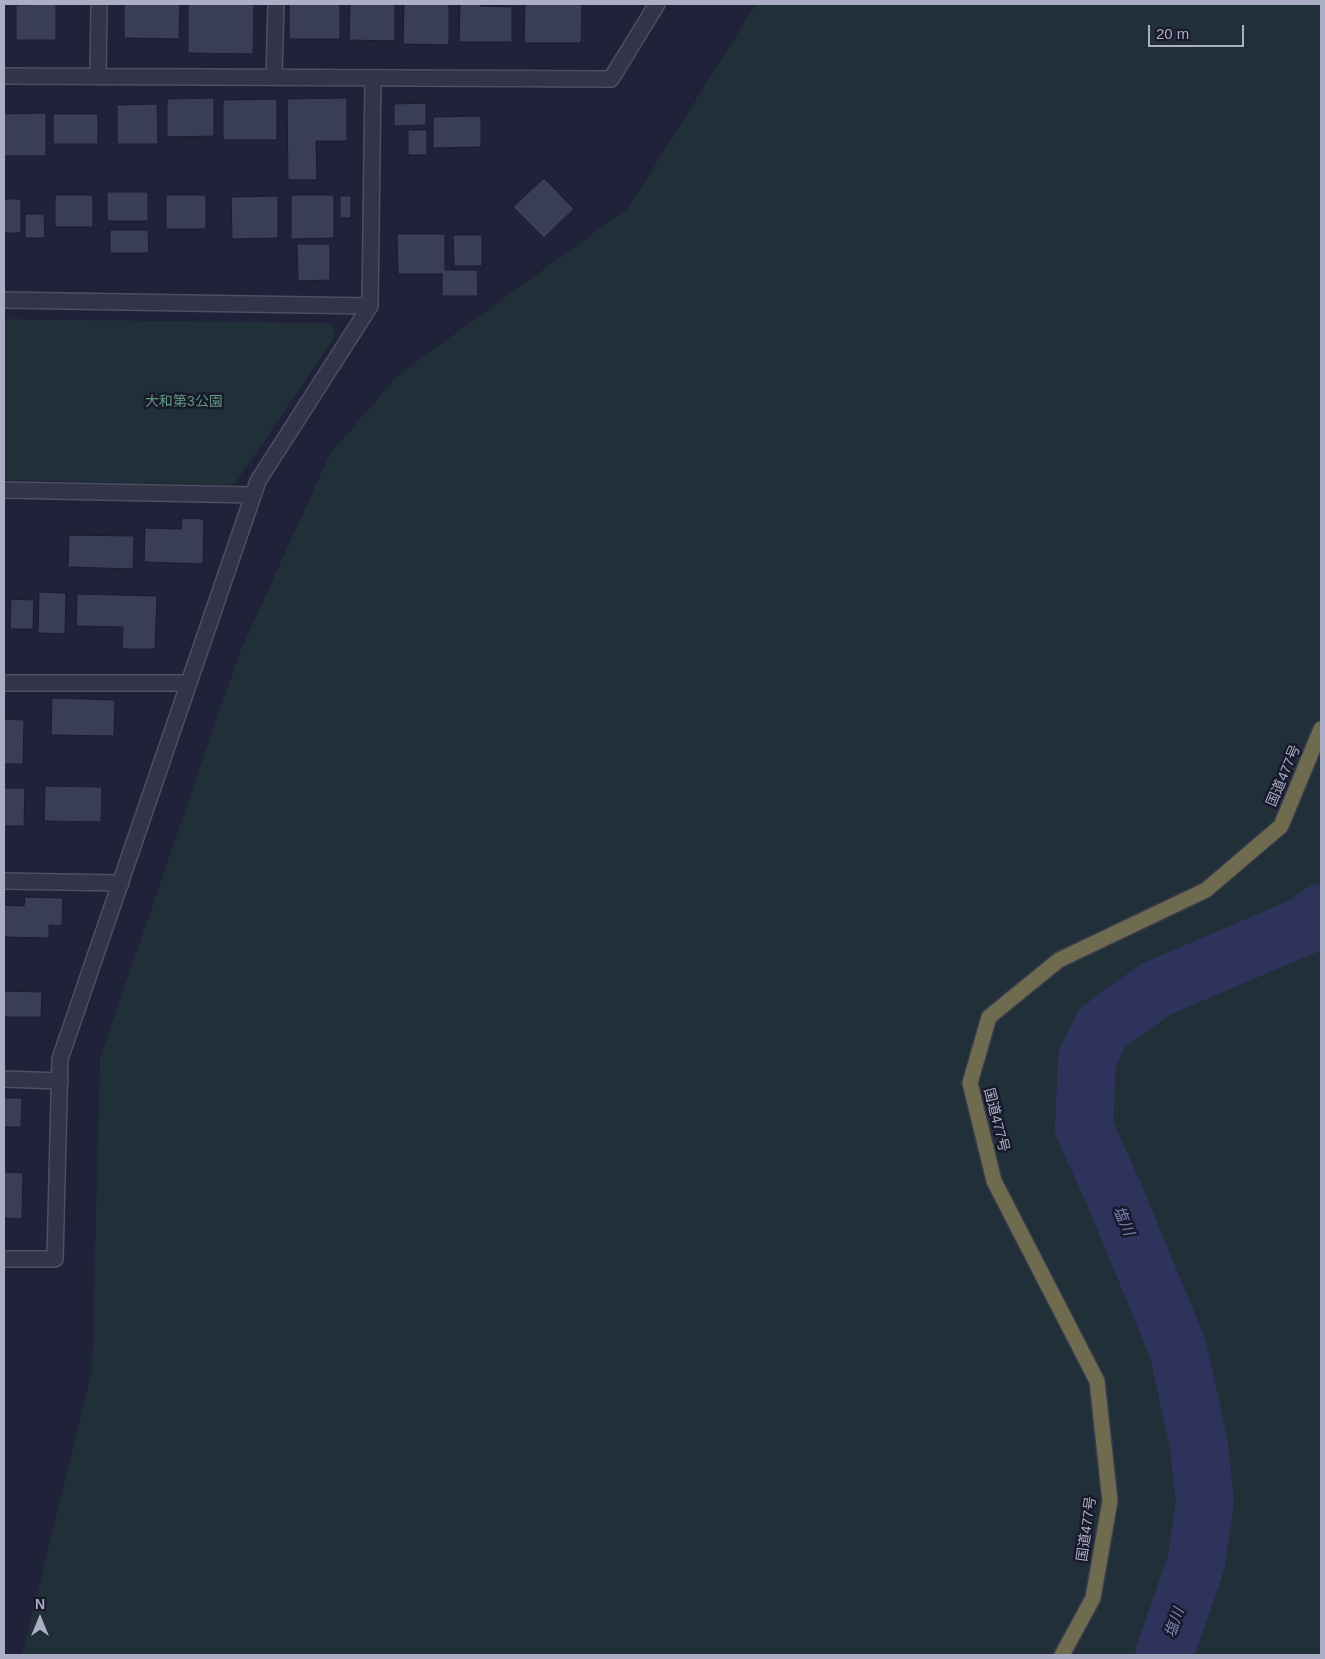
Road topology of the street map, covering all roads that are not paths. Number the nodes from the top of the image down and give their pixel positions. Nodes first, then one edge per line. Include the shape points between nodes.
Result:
1 (99, 4) edge
2 (276, 4) edge
3 (658, 4) edge
4 (4, 76) edge
5 (98, 77) junction
6 (274, 77) junction
7 (373, 78) junction
8 (4, 300) edge
9 (370, 306) junction
10 (4, 490) edge
11 (254, 495) junction
12 (4, 683) edge
13 (189, 683) junction
14 (1321, 729) edge
15 (4, 881) edge
16 (121, 883) junction
17 (4, 1079) edge
18 (60, 1081) junction
19 (4, 1259) edge
20 (1062, 1655) edge

1 - 5 street
2 - 6 street
3 - 7 street via 611,79
4 - 5 street
5 - 6 street
6 - 7 street
7 - 9 street
8 - 9 street
9 - 11 street via 258,481
10 - 11 street
11 - 13 street
12 - 13 street
13 - 16 street
14 - 20 highway, 国道477号 via 1281,826 1206,890 1059,960 989,1016 970,1084 994,1181 1097,1381 1110,1502 1093,1598
15 - 16 street
16 - 18 street via 60,1059
17 - 18 street
18 - 19 street via 55,1259

